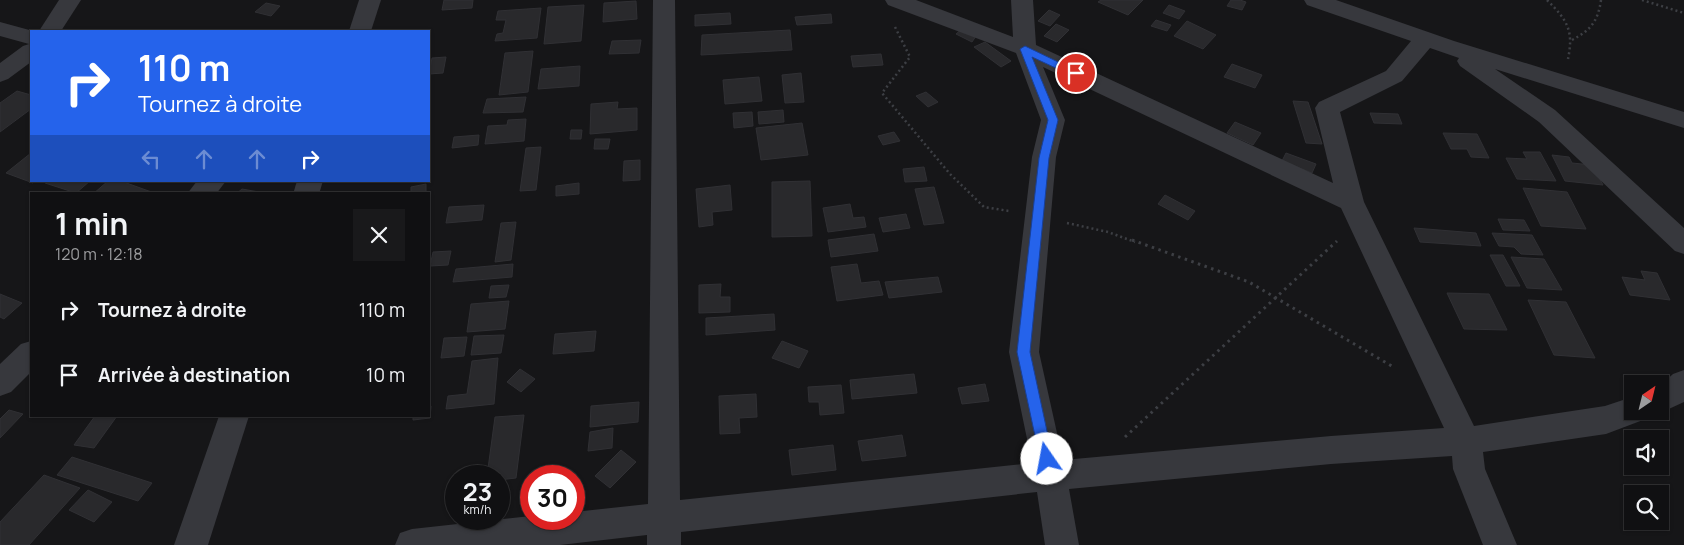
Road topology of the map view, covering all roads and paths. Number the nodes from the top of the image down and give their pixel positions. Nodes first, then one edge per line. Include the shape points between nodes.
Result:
1 (70, 0) edge
2 (370, 0) edge
3 (664, 0) edge
4 (896, 0) edge
5 (1022, 0) edge
6 (1315, 0) edge
7 (1547, 0) edge
8 (1601, 0) edge
9 (1642, 0) edge
10 (1684, 13) edge
11 (894, 24) dead end
12 (0, 29) edge
13 (51, 30) edge
14 (360, 30) edge
15 (30, 38) edge
16 (1571, 40) junction
17 (1436, 42) junction
18 (1025, 49) junction
19 (30, 52) edge
20 (0, 74) edge
21 (1562, 82) junction
22 (1684, 120) edge
23 (212, 182) edge
24 (202, 192) edge
25 (1355, 211) junction
26 (1039, 216) junction
27 (1684, 244) edge
28 (1274, 298) junction
29 (30, 354) edge
30 (1402, 372) dead end
31 (0, 383) edge
32 (1684, 383) edge
33 (1669, 396) edge
34 (1624, 413) edge
35 (234, 417) edge
36 (1122, 440) dead end
37 (1466, 440) junction
38 (1051, 476) junction
39 (664, 531) edge
40 (192, 545) edge
41 (412, 545) edge
42 (1062, 545) edge
43 (1500, 545) edge

1 - 13 street
2 - 14 street
3 - 39 street
4 - 18 street
5 - 18 street
6 - 17 street
7 - 16 path via 1562,14 1572,33
8 - 16 path via 1595,26
9 - 10 path
11 - 26 path via 910,56 882,93 950,174 984,208
12 - 15 street
16 - 21 path
17 - 21 street
17 - 25 street via 1394,76 1327,108
17 - 27 street via 1547,116
18 - 25 street
18 - 26 street via 1053,120 1044,158
19 - 20 street
21 - 22 street
23 - 24 street
25 - 28 path
25 - 37 street
26 - 28 path via 1108,232 1248,282
26 - 38 street via 1024,352
28 - 30 path
28 - 36 path
29 - 31 street
32 - 33 street
34 - 37 street via 1606,420
35 - 40 street
37 - 38 street
37 - 43 street via 1469,469
38 - 39 street
38 - 42 street
39 - 41 street

